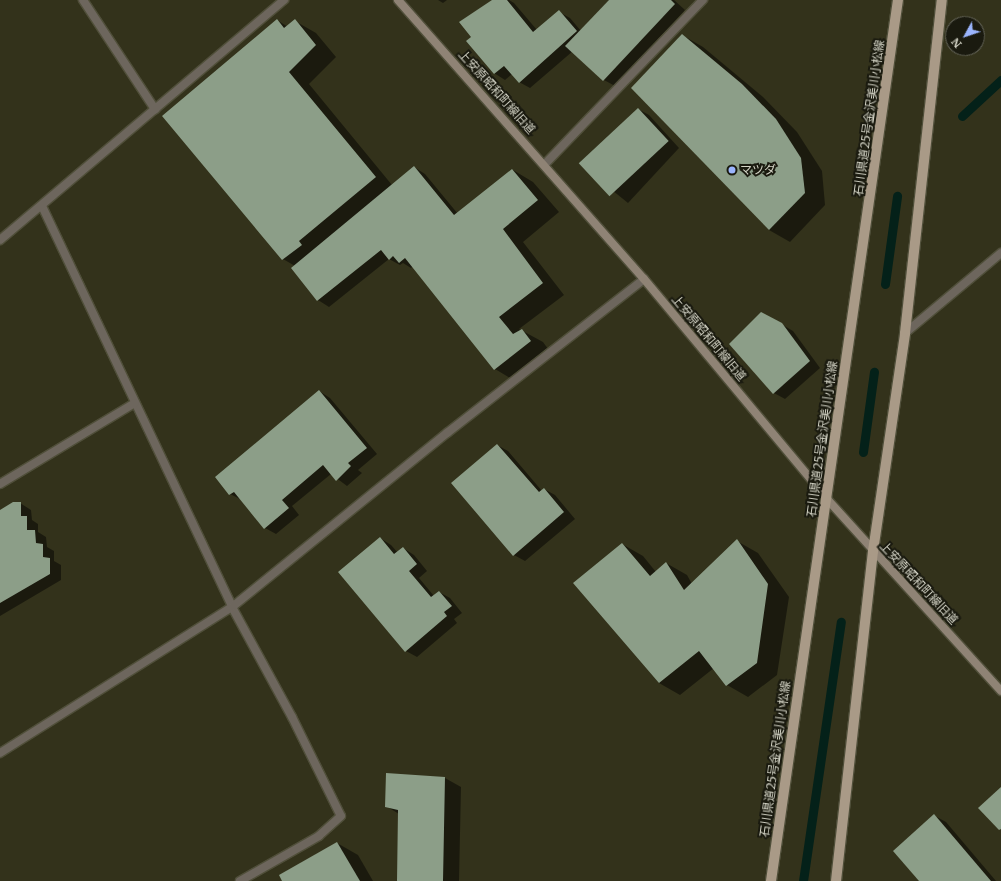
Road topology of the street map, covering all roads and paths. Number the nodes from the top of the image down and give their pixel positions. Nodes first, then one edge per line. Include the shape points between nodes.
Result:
1 (83, 0) edge
2 (284, 0) edge
3 (398, 0) edge
4 (703, 0) edge
5 (898, 0) edge
6 (942, 0) edge
7 (155, 109) junction
8 (546, 164) junction
9 (42, 206) junction
10 (0, 240) edge
11 (1001, 253) edge
12 (644, 279) junction
13 (905, 333) junction
14 (135, 403) junction
15 (0, 484) edge
16 (827, 499) junction
17 (873, 551) junction
18 (232, 607) junction
19 (1001, 691) edge
20 (0, 753) edge
21 (240, 881) edge
22 (771, 881) edge
23 (836, 881) edge

1 - 7 street
2 - 7 street
3 - 8 street, 上安原昭和町線旧道
4 - 8 street
5 - 16 main road, 石川県道25号金沢美川小松線
6 - 13 main road
7 - 9 street
8 - 12 street, 上安原昭和町線旧道
9 - 10 street
9 - 14 street
11 - 13 street
12 - 16 street, 上安原昭和町線旧道
12 - 18 street via 447,433
13 - 17 main road
14 - 15 street
14 - 18 street
16 - 17 street, 上安原昭和町線旧道
16 - 22 main road, 石川県道25号金沢美川小松線
17 - 19 street, 上安原昭和町線旧道
17 - 23 main road
18 - 20 street
18 - 21 street via 292,717 341,816 319,836

